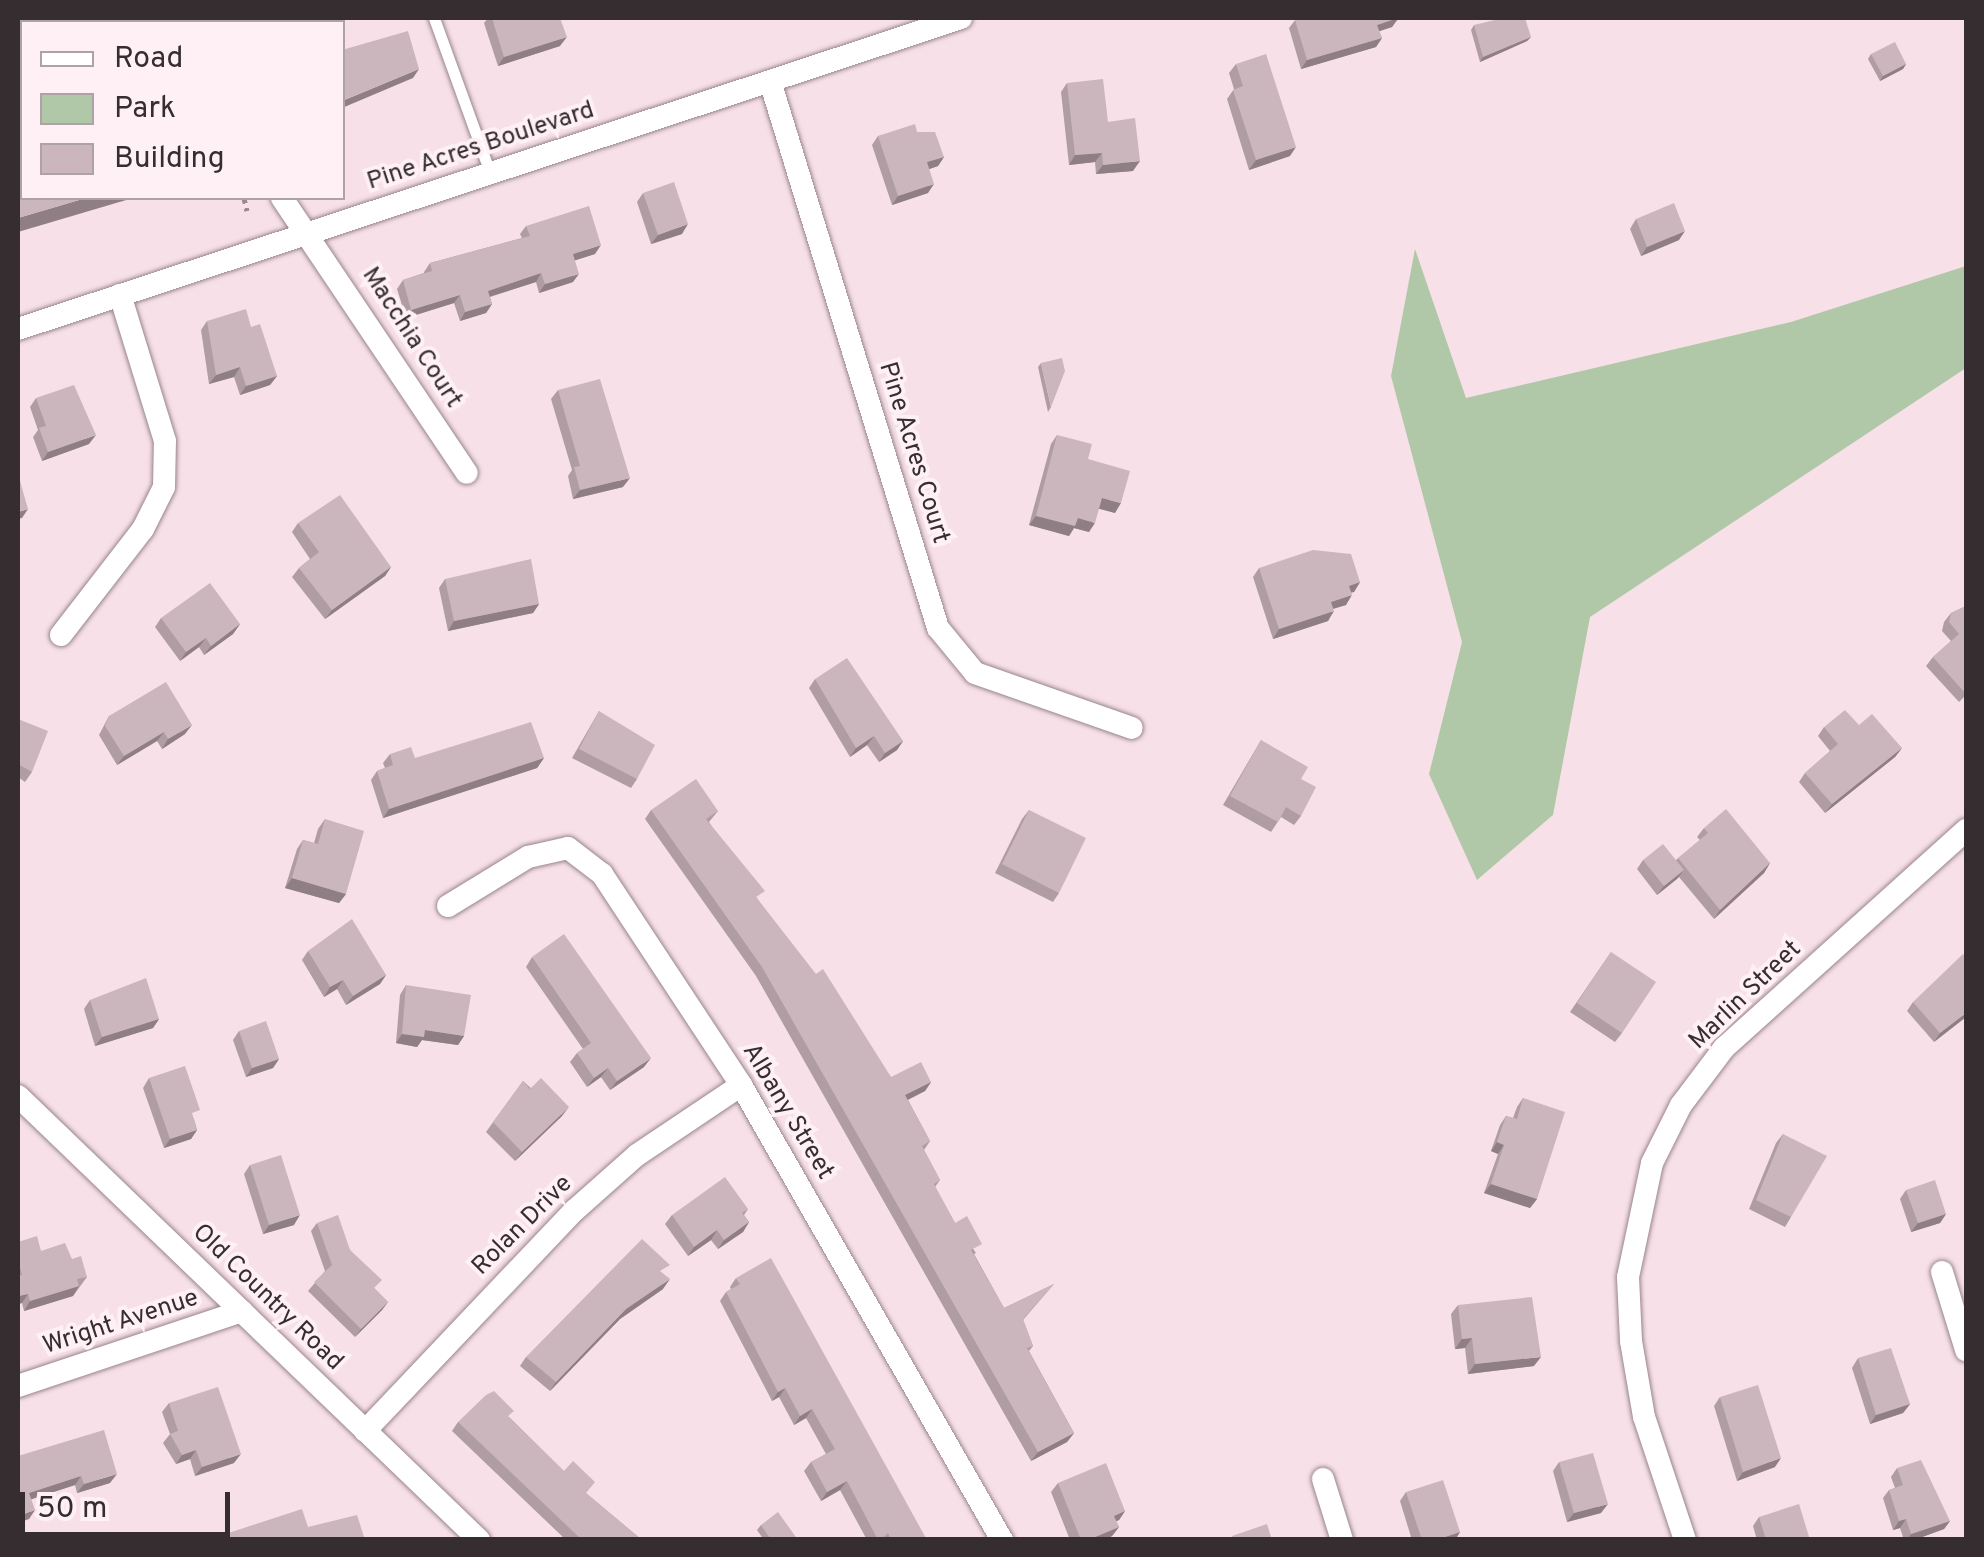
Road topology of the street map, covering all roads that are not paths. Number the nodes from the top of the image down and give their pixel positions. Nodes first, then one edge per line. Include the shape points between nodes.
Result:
1 (434, 18) edge
2 (961, 18) edge
3 (770, 80) junction
4 (490, 173) junction
5 (284, 200) edge
6 (309, 233) junction
7 (120, 295) junction
8 (18, 329) edge
9 (466, 472) dead end
10 (61, 636) dead end
11 (1132, 728) dead end
12 (1966, 830) edge
13 (448, 906) dead end
14 (741, 1085) junction
15 (18, 1096) edge
16 (1942, 1272) dead end
17 (242, 1311) junction
18 (1966, 1350) edge
19 (18, 1386) edge
20 (365, 1431) junction
21 (1323, 1479) dead end
22 (479, 1540) edge
23 (1002, 1540) edge
24 (1342, 1540) edge
25 (1684, 1540) edge

1 - 4 lane
2 - 3 street, Pine Acres Boulevard
3 - 4 street, Pine Acres Boulevard
3 - 11 street, Pine Acres Court via 938,628 975,673
4 - 6 street, Pine Acres Boulevard
5 - 6 street, Macchia Court
6 - 7 street, Pine Acres Boulevard
6 - 9 street, Macchia Court
7 - 8 street, Pine Acres Boulevard
7 - 10 street via 164,441 164,487 143,529
12 - 25 street, Marlin Street via 1724,1048 1681,1106 1652,1163 1628,1277 1631,1341 1644,1417
13 - 14 street, Albany Street via 528,857 568,848 602,874
14 - 20 street, Rolan Drive via 637,1156 575,1210
14 - 23 street, Albany Street
15 - 17 street, Old Country Road
16 - 18 street
17 - 19 street, Wright Avenue
17 - 20 street, Old Country Road
20 - 22 street, Old Country Road
21 - 24 street

